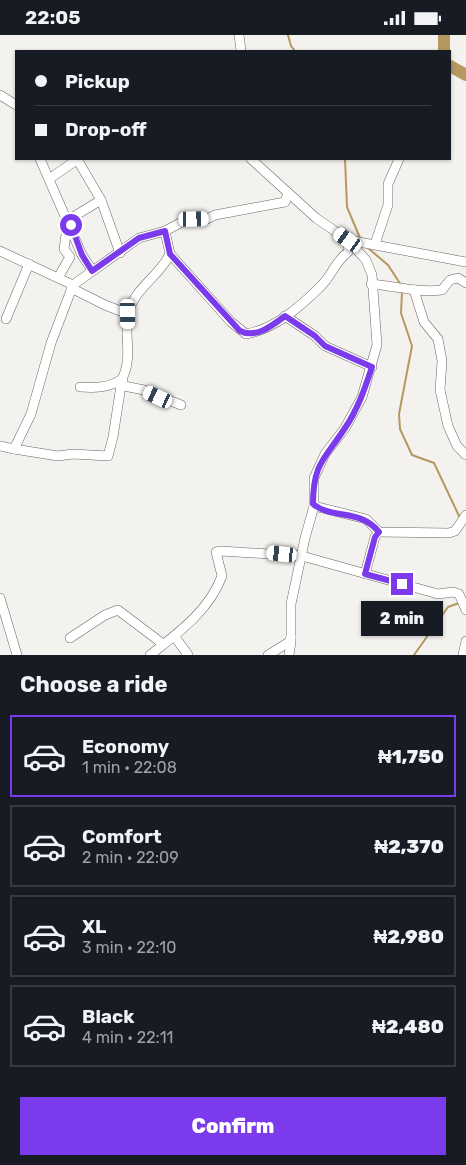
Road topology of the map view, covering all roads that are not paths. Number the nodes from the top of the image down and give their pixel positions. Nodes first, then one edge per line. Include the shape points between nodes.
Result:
1 (239, 35) edge
2 (241, 50) edge
3 (0, 95) edge
4 (15, 104) edge
5 (40, 160) edge
6 (76, 160) edge
7 (78, 160) edge
8 (252, 160) edge
9 (399, 160) edge
10 (49, 179) junction
11 (288, 193) junction
12 (101, 200) junction
13 (68, 220) junction
14 (165, 231) junction
15 (348, 240) junction
16 (375, 244) junction
17 (0, 251) edge
18 (120, 253) junction
19 (170, 254) junction
20 (466, 261) edge
21 (29, 264) junction
22 (92, 271) junction
23 (59, 276) junction
24 (466, 283) edge
25 (371, 284) junction
26 (72, 286) junction
27 (414, 290) junction
28 (128, 314) junction
29 (285, 316) junction
30 (6, 319) dead end
31 (372, 367) junction
32 (122, 379) junction
33 (80, 387) dead end
34 (181, 405) dead end
35 (0, 446) edge
36 (14, 449) junction
37 (466, 455) edge
38 (314, 506) junction
39 (466, 515) edge
40 (379, 532) junction
41 (302, 555) junction
42 (365, 574) junction
43 (0, 598) edge
44 (466, 609) edge
45 (175, 637) junction
46 (292, 637) junction
47 (70, 638) dead end
48 (466, 641) edge
49 (163, 644) junction
50 (17, 655) edge
51 (150, 655) edge
52 (188, 655) edge
53 (268, 655) edge
54 (288, 655) edge
55 (463, 655) edge

1 - 2 street
3 - 4 street
5 - 10 street
6 - 10 street
7 - 12 street
8 - 11 street
9 - 16 street via 388,184 388,205
10 - 13 street
11 - 14 street via 286,202 184,221
11 - 15 street
12 - 13 street
12 - 18 street
13 - 22 street
13 - 23 street via 64,249 70,257
14 - 18 street via 139,238
14 - 19 street
15 - 16 street
15 - 25 street via 366,260 372,275
15 - 29 street via 348,252 338,259 322,285
16 - 20 street
17 - 21 street
18 - 22 street
19 - 28 street via 158,273 142,286
19 - 29 street via 240,331 246,334 261,331
21 - 23 street
21 - 30 street
22 - 26 street
23 - 26 street
24 - 27 street via 458,277 450,280 442,290
25 - 27 street
25 - 31 street via 377,345
26 - 28 street via 104,305
26 - 36 street via 51,343 31,414
27 - 37 street via 424,322 438,339 442,361 440,390 448,427 456,446
28 - 32 street via 130,347
29 - 31 street via 325,346
31 - 38 street via 362,397 319,464 314,484
32 - 33 street via 99,388
32 - 34 street via 124,386 144,390
32 - 36 street via 114,437 108,455 73,453 58,456
35 - 36 street
38 - 40 street via 366,519
38 - 41 street
39 - 40 street via 455,531 449,533
40 - 42 street
41 - 42 street
41 - 45 street via 243,550 216,552 222,576 218,587 206,606
41 - 46 street via 292,604
42 - 44 street via 438,594 459,594
43 - 50 street
45 - 49 street
45 - 52 street
46 - 53 street
46 - 54 street
47 - 49 street via 118,610
48 - 55 street
49 - 51 street

